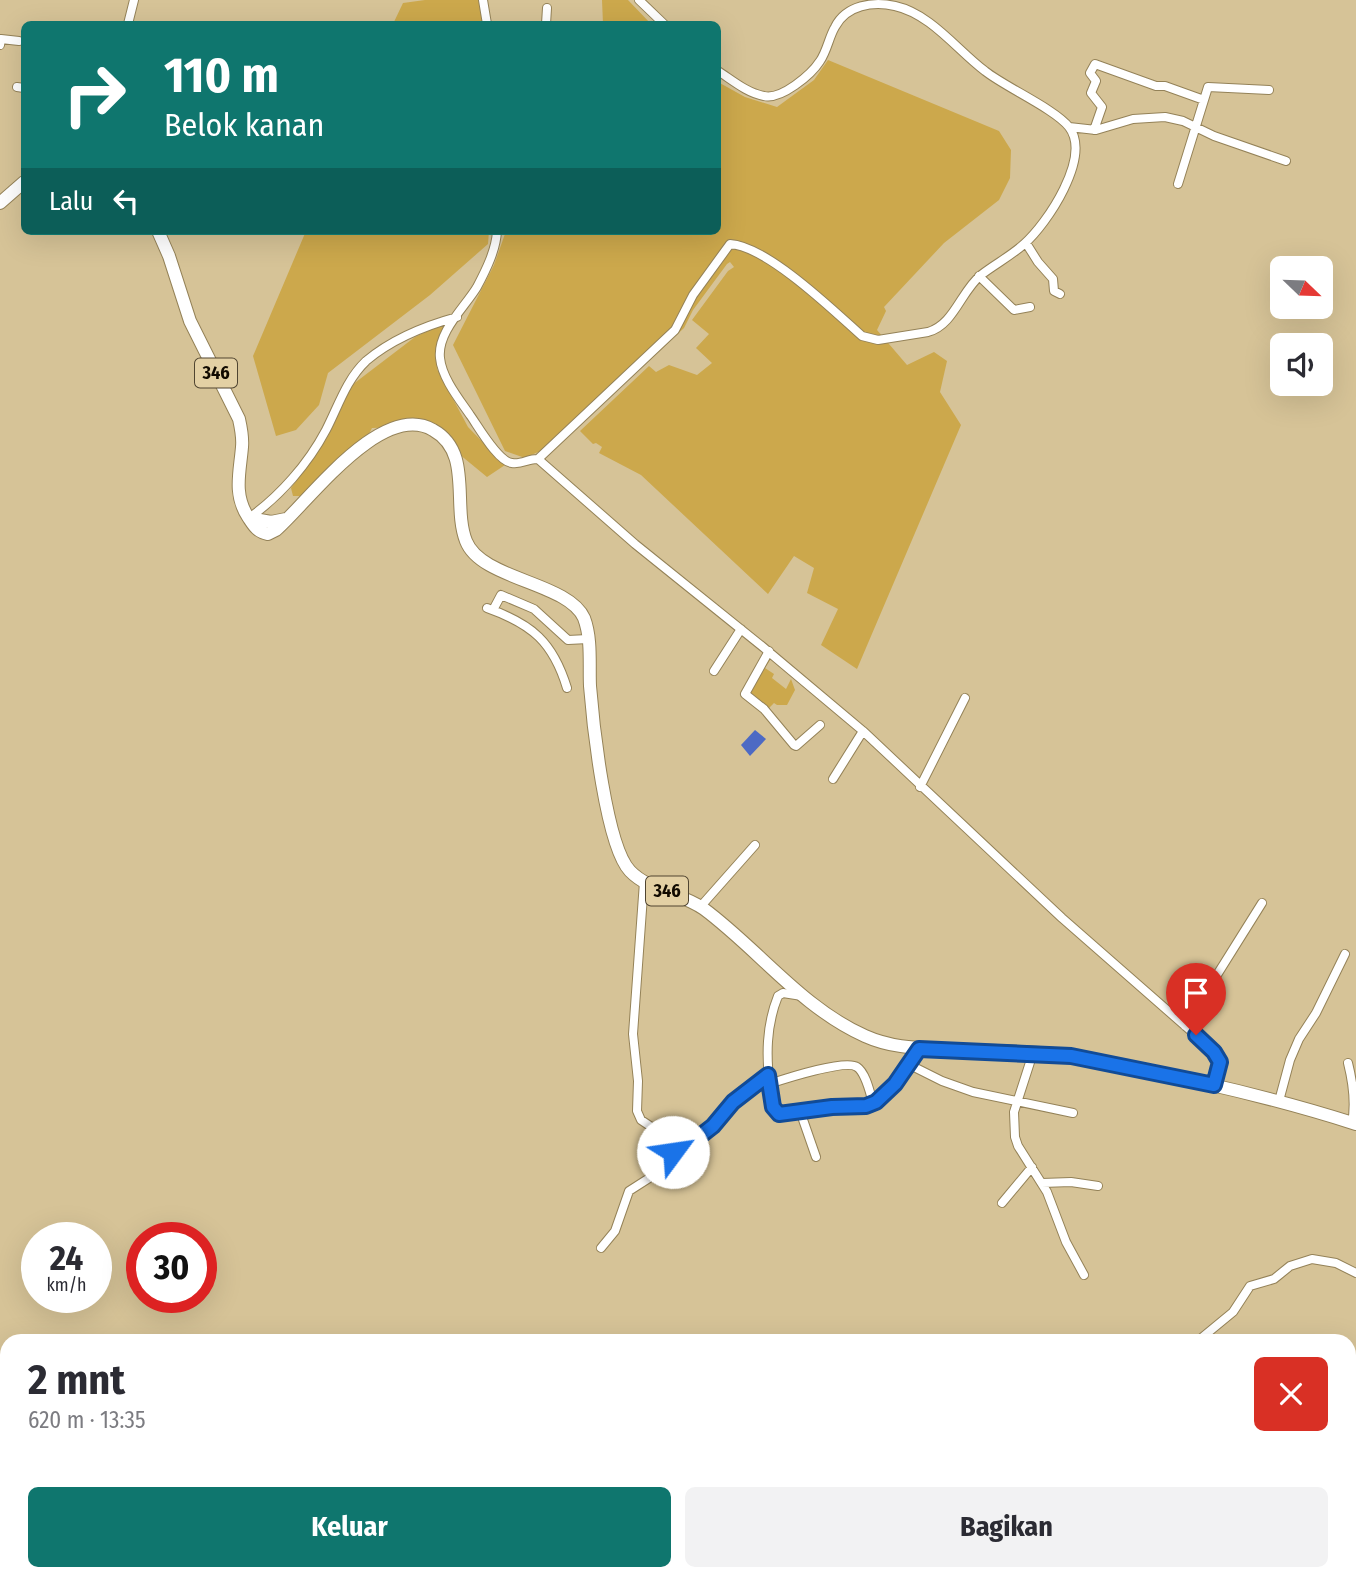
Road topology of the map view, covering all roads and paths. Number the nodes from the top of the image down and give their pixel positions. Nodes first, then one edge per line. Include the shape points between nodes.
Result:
1 (134, 0) edge
2 (482, 0) edge
3 (639, 0) edge
4 (547, 8) dead end
5 (129, 21) edge
6 (486, 21) edge
7 (546, 21) edge
8 (661, 21) edge
9 (0, 39) edge
10 (19, 41) dead end
11 (0, 45) edge
12 (721, 73) edge
13 (1269, 90) dead end
14 (1204, 100) junction
15 (1069, 127) junction
16 (1194, 129) junction
17 (1094, 130) junction
18 (1286, 161) dead end
19 (1178, 184) dead end
20 (21, 185) edge
21 (0, 203) edge
22 (160, 235) edge
23 (496, 235) edge
24 (1026, 243) junction
25 (979, 276) junction
26 (1060, 293) dead end
27 (1030, 307) dead end
28 (457, 317) junction
29 (538, 459) junction
30 (248, 518) junction
31 (741, 629) junction
32 (588, 639) junction
33 (769, 652) junction
34 (714, 671) dead end
35 (567, 688) dead end
36 (965, 698) dead end
37 (820, 725) dead end
38 (863, 731) junction
39 (833, 779) dead end
40 (920, 787) junction
41 (755, 845) dead end
42 (644, 881) junction
43 (1262, 903) dead end
44 (701, 906) junction
45 (1345, 954) dead end
46 (806, 997) junction
47 (1185, 1026) junction
48 (919, 1049) junction
49 (1033, 1052) junction
50 (1348, 1063) dead end
51 (909, 1065) junction
52 (769, 1079) junction
53 (1214, 1085) junction
54 (1017, 1101) junction
55 (1279, 1101) junction
56 (873, 1103) junction
57 (800, 1111) junction
58 (1073, 1113) dead end
59 (1354, 1123) edge
60 (673, 1152) junction
61 (816, 1157) dead end
62 (1032, 1167) junction
63 (1042, 1182) junction
64 (1098, 1186) dead end
65 (1002, 1203) dead end
66 (601, 1248) dead end
67 (1356, 1273) edge
68 (1084, 1275) dead end
69 (1206, 1334) edge

1 - 5 street
2 - 6 street
3 - 8 street
4 - 7 street
9 - 10 street
9 - 11 street
12 - 15 street via 761,96 780,95 819,63 843,16 854,8 877,3 898,6 920,17 985,71
13 - 14 street via 1208,87
14 - 16 street
14 - 17 street via 1095,64 1090,71 1096,81 1091,93 1102,107
15 - 17 street
15 - 24 street via 1074,155 1067,184
16 - 17 street via 1183,121 1151,117
16 - 18 street
16 - 19 street
20 - 21 main road
22 - 30 main road, 346 via 190,321 239,419 243,446 239,490
23 - 28 street via 491,259
24 - 25 street
24 - 26 street
25 - 27 street via 1014,310
25 - 29 street via 936,330 871,339 781,267 730,244 693,295 676,330
28 - 29 street via 440,347 456,396 506,461
28 - 30 street via 425,326 366,362 349,382 306,461 265,507
29 - 31 street
30 - 32 main road, 346 via 271,522 288,518 335,471 386,430 408,425 431,428 453,449 457,460 462,526 470,550 572,603 585,621
31 - 33 street
31 - 34 street
32 - 35 street via 568,640 534,609 501,595 490,609 510,616 543,640 554,654
32 - 42 main road, 346 via 593,714 608,808 624,863
33 - 37 street via 745,694 796,746
33 - 38 street
36 - 40 street
38 - 39 street
38 - 40 street
40 - 47 street
41 - 44 street
42 - 44 main road, 346
42 - 60 street via 633,1034 637,1111 642,1120 668,1138
43 - 47 street
44 - 46 main road, 346
45 - 55 street via 1298,1039
46 - 48 main road, 346 via 863,1035
46 - 52 street via 783,993 777,998 767,1040
47 - 53 street via 1219,1058
48 - 49 main road, 346
48 - 51 street
49 - 53 main road, 346
49 - 54 street
50 - 59 street
51 - 54 street via 972,1092
51 - 56 street
52 - 56 street via 854,1066 860,1069
52 - 57 street via 775,1112
52 - 60 street via 733,1102 690,1144
53 - 55 main road, 346
54 - 58 street
54 - 62 street via 1015,1137
55 - 59 main road, 346
56 - 57 street
57 - 61 street
60 - 66 street via 654,1175 627,1193 615,1231
62 - 63 street
62 - 65 street
63 - 64 street
63 - 68 street
67 - 69 street via 1312,1259 1290,1266 1274,1279 1250,1286 1233,1312

